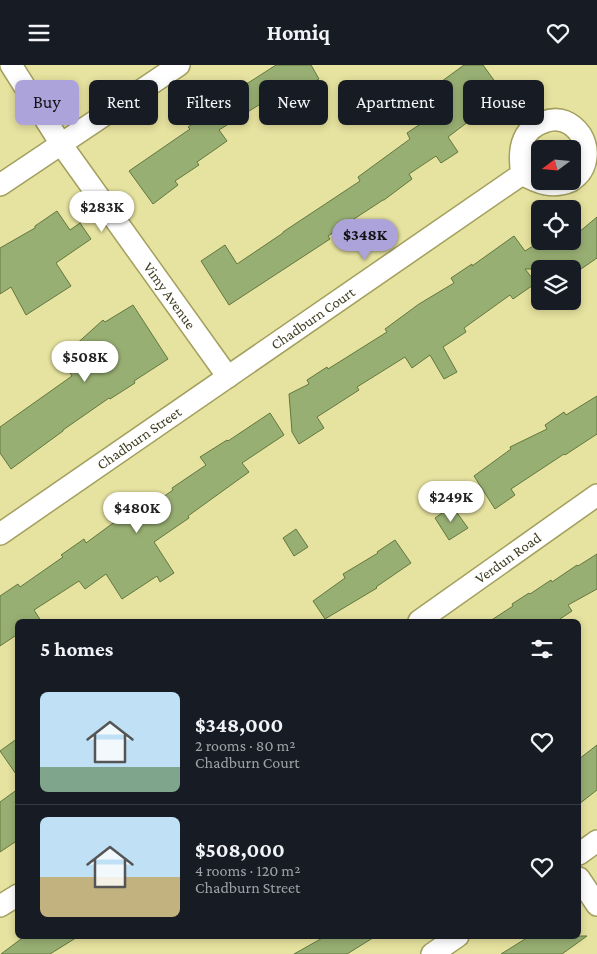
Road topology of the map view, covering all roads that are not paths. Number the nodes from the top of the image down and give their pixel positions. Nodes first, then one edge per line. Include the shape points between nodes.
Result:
1 (11, 65) edge
2 (179, 65) edge
3 (61, 144) junction
4 (581, 172) edge
5 (522, 174) junction
6 (531, 179) edge
7 (0, 185) edge
8 (228, 377) junction
9 (597, 495) edge
10 (0, 534) edge
11 (422, 619) edge
12 (597, 841) edge
13 (581, 853) edge
14 (581, 881) edge
15 (15, 897) edge
16 (597, 905) edge
17 (0, 907) edge
18 (454, 939) edge
19 (432, 954) edge

1 - 3 street, Vimy Avenue
2 - 3 street
3 - 7 street
3 - 8 street, Vimy Avenue
4 - 5 street via 586,155 585,143 574,126 556,119 533,126 524,140 520,161
5 - 6 street
5 - 8 street, Chadburn Court
8 - 10 street, Chadburn Street
9 - 11 street, Verdun Road
12 - 13 street
14 - 16 street
15 - 17 street
18 - 19 street

